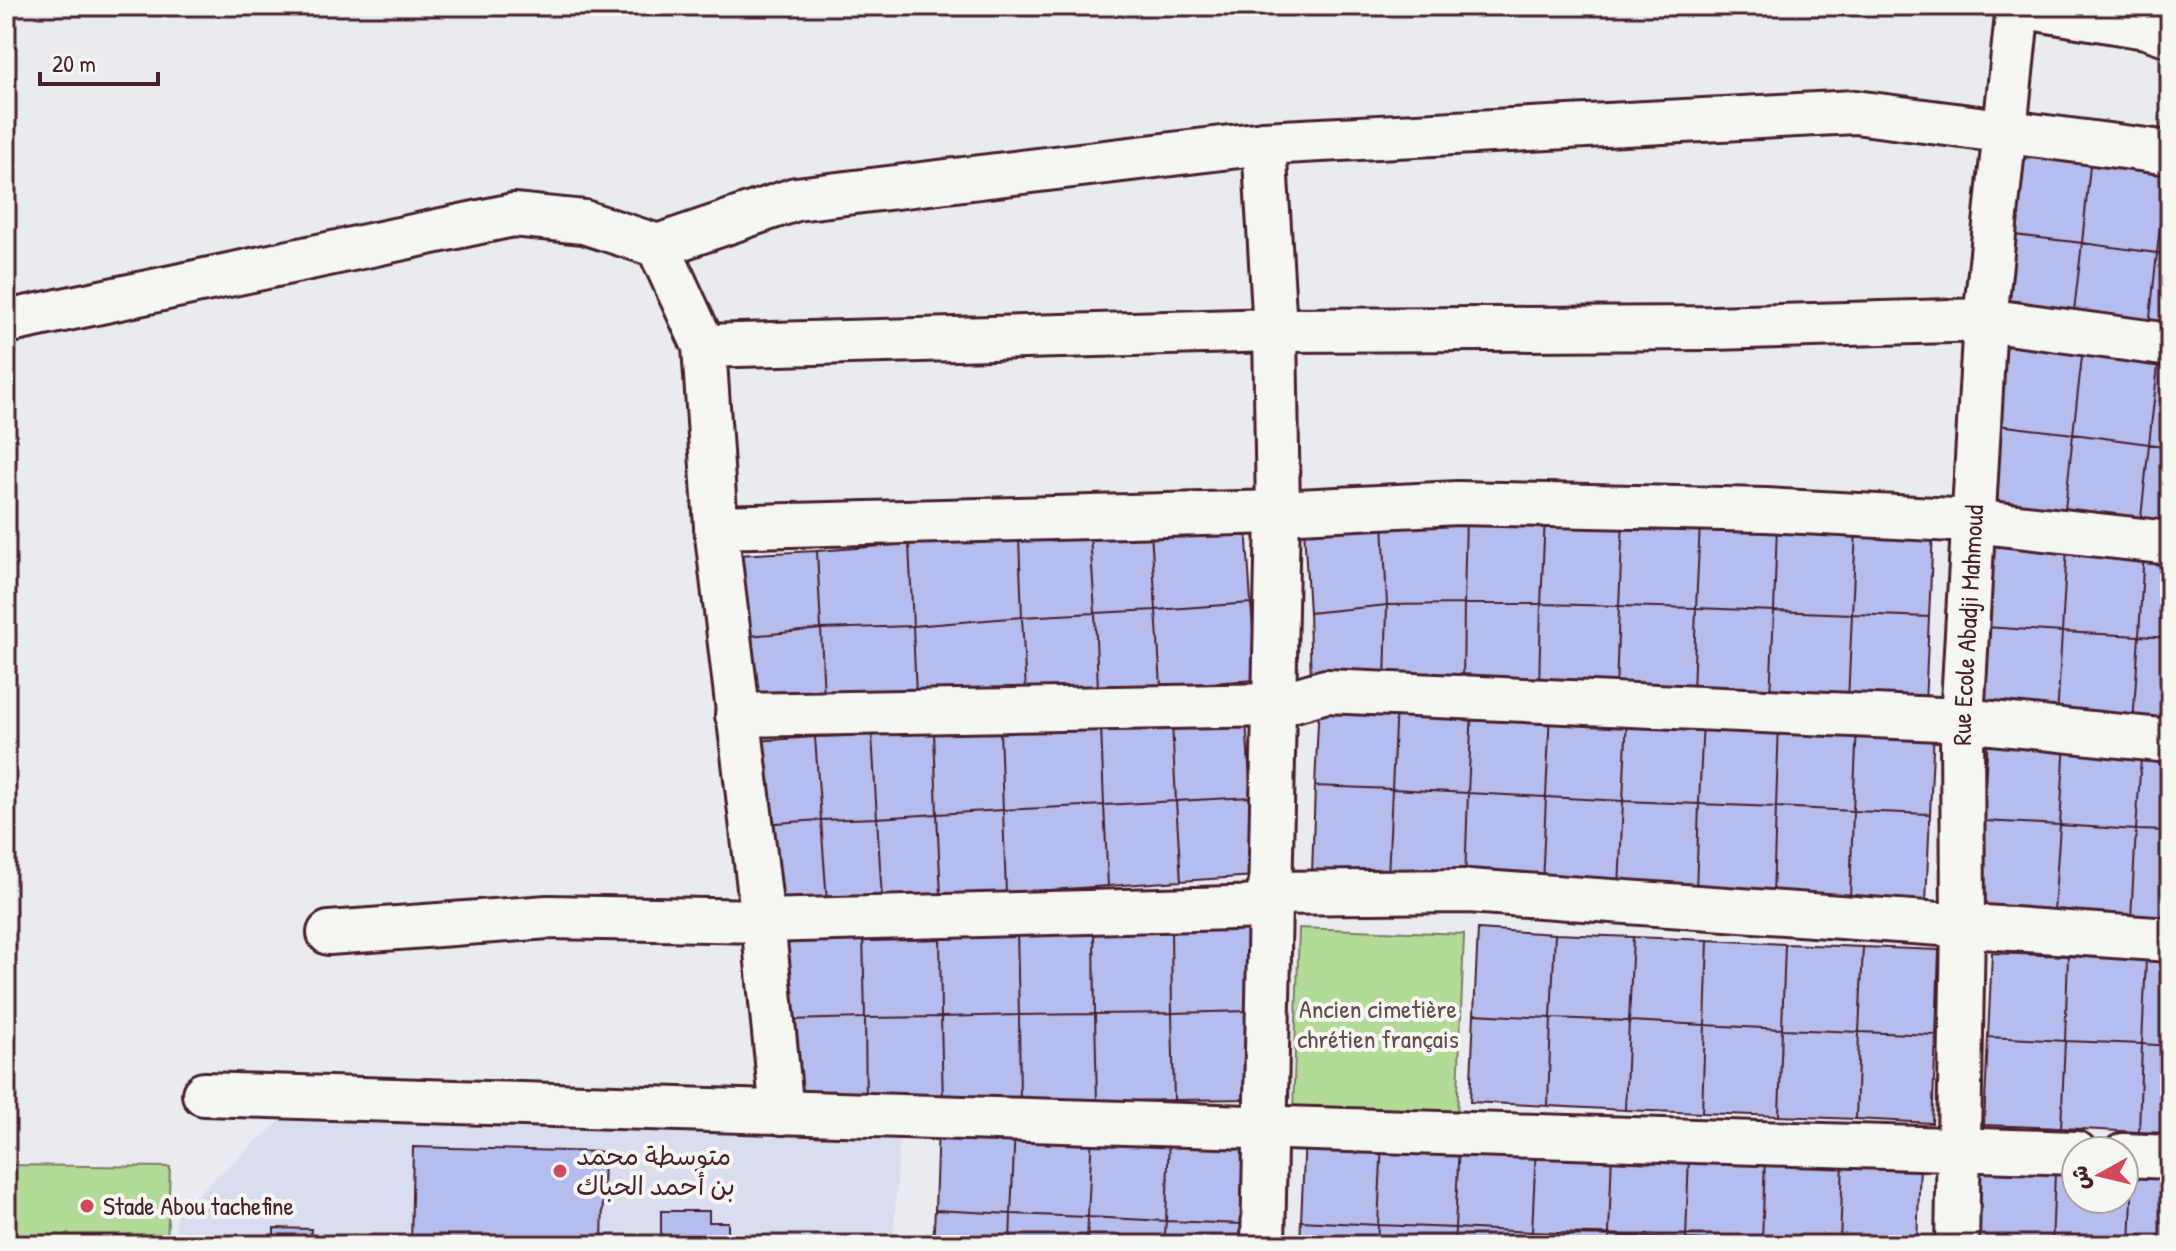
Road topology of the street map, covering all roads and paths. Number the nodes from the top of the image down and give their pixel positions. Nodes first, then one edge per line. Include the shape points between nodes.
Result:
1 (2018, 6) edge
2 (2170, 35) edge
3 (2004, 134) junction
4 (1264, 143) junction
5 (2170, 153) edge
6 (658, 246) junction
7 (1985, 320) junction
8 (6, 322) edge
9 (1275, 330) junction
10 (2170, 345) edge
11 (704, 346) junction
12 (1278, 512) junction
13 (1973, 521) junction
14 (716, 527) junction
15 (2170, 543) edge
16 (1277, 705) junction
17 (737, 715) junction
18 (1962, 720) junction
19 (2170, 741) edge
20 (1268, 900) junction
21 (763, 921) junction
22 (1963, 927) junction
23 (329, 933) dead end
24 (2170, 940) edge
25 (204, 1094) dead end
26 (782, 1113) junction
27 (1266, 1126) junction
28 (1958, 1148) junction
29 (2060, 1152) edge
30 (2140, 1156) edge
31 (2170, 1157) edge
32 (1263, 1245) edge
33 (1957, 1245) edge

1 - 2 street
1 - 3 street, Rue Ecole Abadji Mahmoud
3 - 4 street via 1855,112
3 - 5 street
3 - 7 street, Rue Ecole Abadji Mahmoud
4 - 6 street via 796,199
4 - 9 street
6 - 8 street via 584,222 513,215
6 - 11 street
7 - 9 street via 1713,328
7 - 10 street
7 - 13 street, Rue Ecole Abadji Mahmoud
9 - 11 street
9 - 12 street
11 - 14 street
12 - 13 street via 1458,503
12 - 14 street
12 - 16 street
13 - 15 street
13 - 18 street, Rue Ecole Abadji Mahmoud
14 - 17 street
16 - 17 street
16 - 18 street via 1326,691
16 - 20 street
17 - 21 street
18 - 19 street
18 - 22 street, Rue Ecole Abadji Mahmoud
20 - 21 street
20 - 22 street via 1468,891
20 - 27 street
21 - 23 street via 548,917
21 - 26 street
22 - 24 street
22 - 28 street, Rue Ecole Abadji Mahmoud
25 - 26 street
26 - 27 street
27 - 28 street
27 - 32 street
28 - 29 street
28 - 33 street, Rue Ecole Abadji Mahmoud
30 - 31 street

